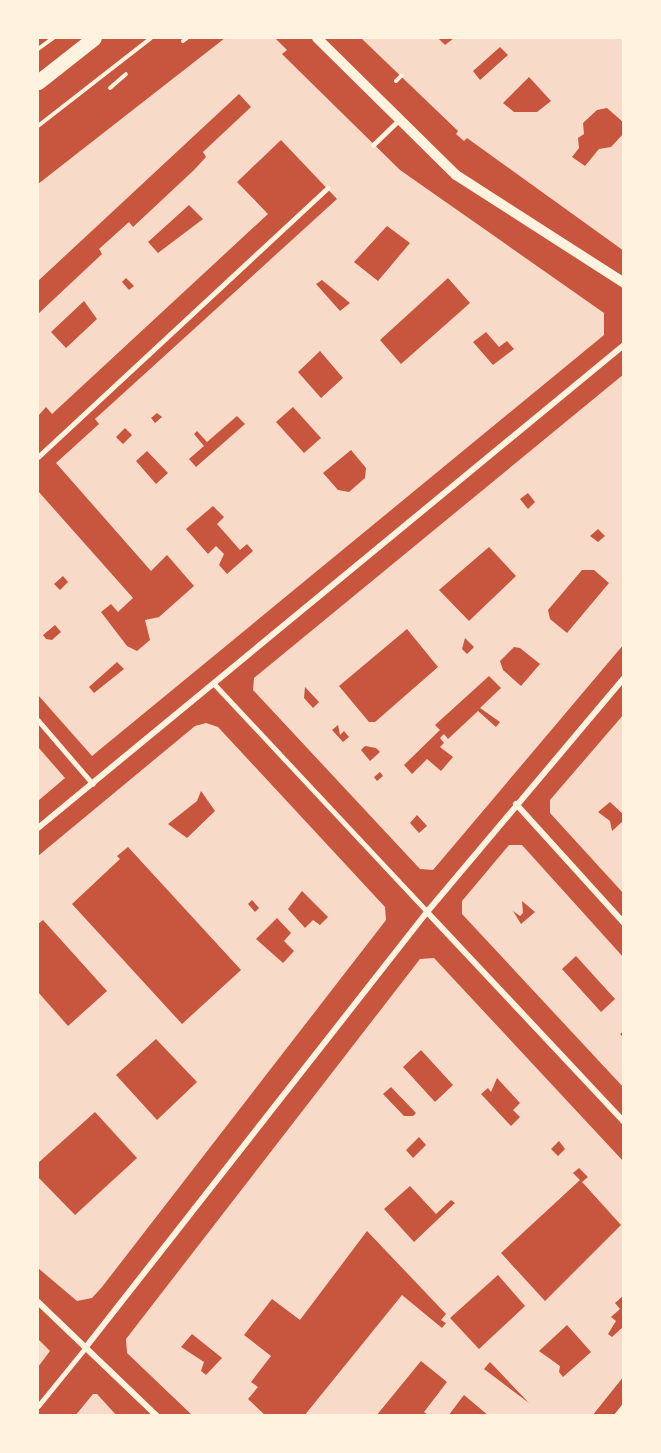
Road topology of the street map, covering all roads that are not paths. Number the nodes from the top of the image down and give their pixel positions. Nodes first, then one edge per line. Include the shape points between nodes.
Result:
1 (94, 38) edge
2 (317, 38) edge
3 (38, 82) edge
4 (398, 121) junction
5 (373, 145) dead end
6 (327, 188) dead end
7 (624, 283) edge
8 (624, 345) edge
9 (38, 456) edge
10 (624, 678) edge
11 (214, 684) junction
12 (38, 720) edge
13 (93, 783) junction
14 (516, 804) junction
15 (38, 828) edge
16 (427, 912) junction
17 (624, 923) edge
18 (624, 1122) edge
19 (38, 1302) edge
20 (86, 1347) junction
21 (38, 1406) edge
22 (624, 1407) edge
23 (157, 1416) edge
24 (617, 1416) edge

1 - 3 main road
2 - 4 street
4 - 5 lane
4 - 7 street via 456,175
6 - 9 lane
8 - 11 street
10 - 14 street
11 - 13 street
11 - 16 street
12 - 13 lane
13 - 15 street
14 - 16 street
14 - 17 street
16 - 18 street
16 - 20 street
19 - 20 street
20 - 21 street
20 - 23 street
22 - 24 street

